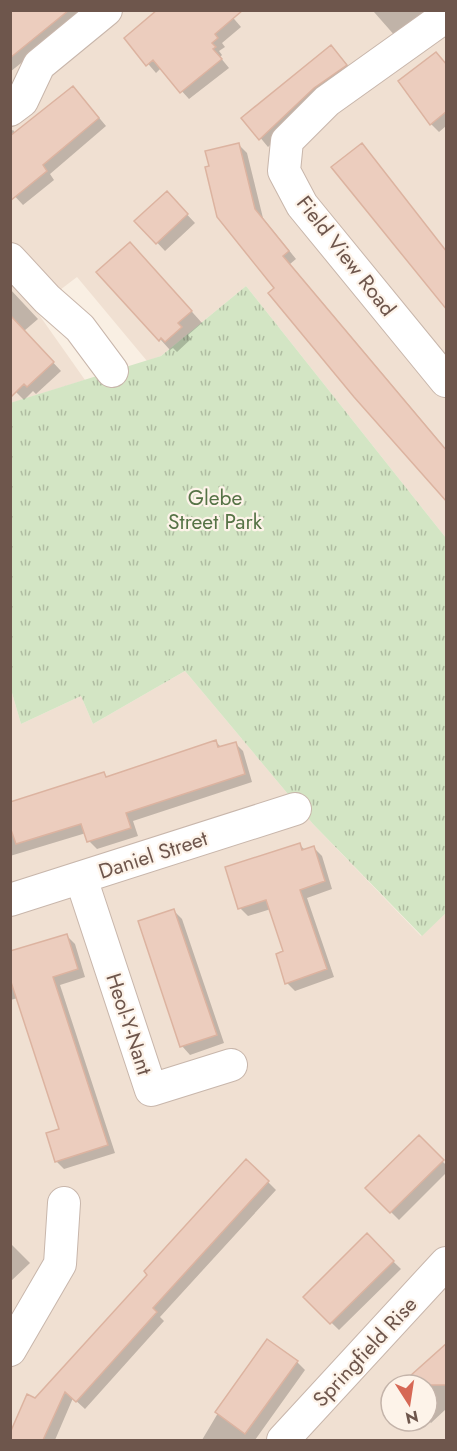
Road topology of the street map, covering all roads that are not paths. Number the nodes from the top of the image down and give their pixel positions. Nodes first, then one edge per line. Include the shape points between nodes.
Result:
1 (106, 10) edge
2 (447, 16) edge
3 (10, 110) edge
4 (10, 259) edge
5 (112, 371) dead end
6 (447, 381) edge
7 (295, 809) dead end
8 (81, 878) junction
9 (10, 900) edge
10 (231, 1065) dead end
11 (64, 1203) dead end
12 (447, 1263) edge
13 (10, 1350) edge
14 (282, 1440) edge

1 - 3 street via 39,65 22,101
2 - 6 street, Field View Road via 327,101 287,141 284,171 302,205
4 - 5 street via 80,328
7 - 8 street, Daniel Street
8 - 9 street, Daniel Street
8 - 10 street, Heol-Y-Nant via 151,1090
11 - 13 street via 60,1264
12 - 14 street, Springfield Rise

